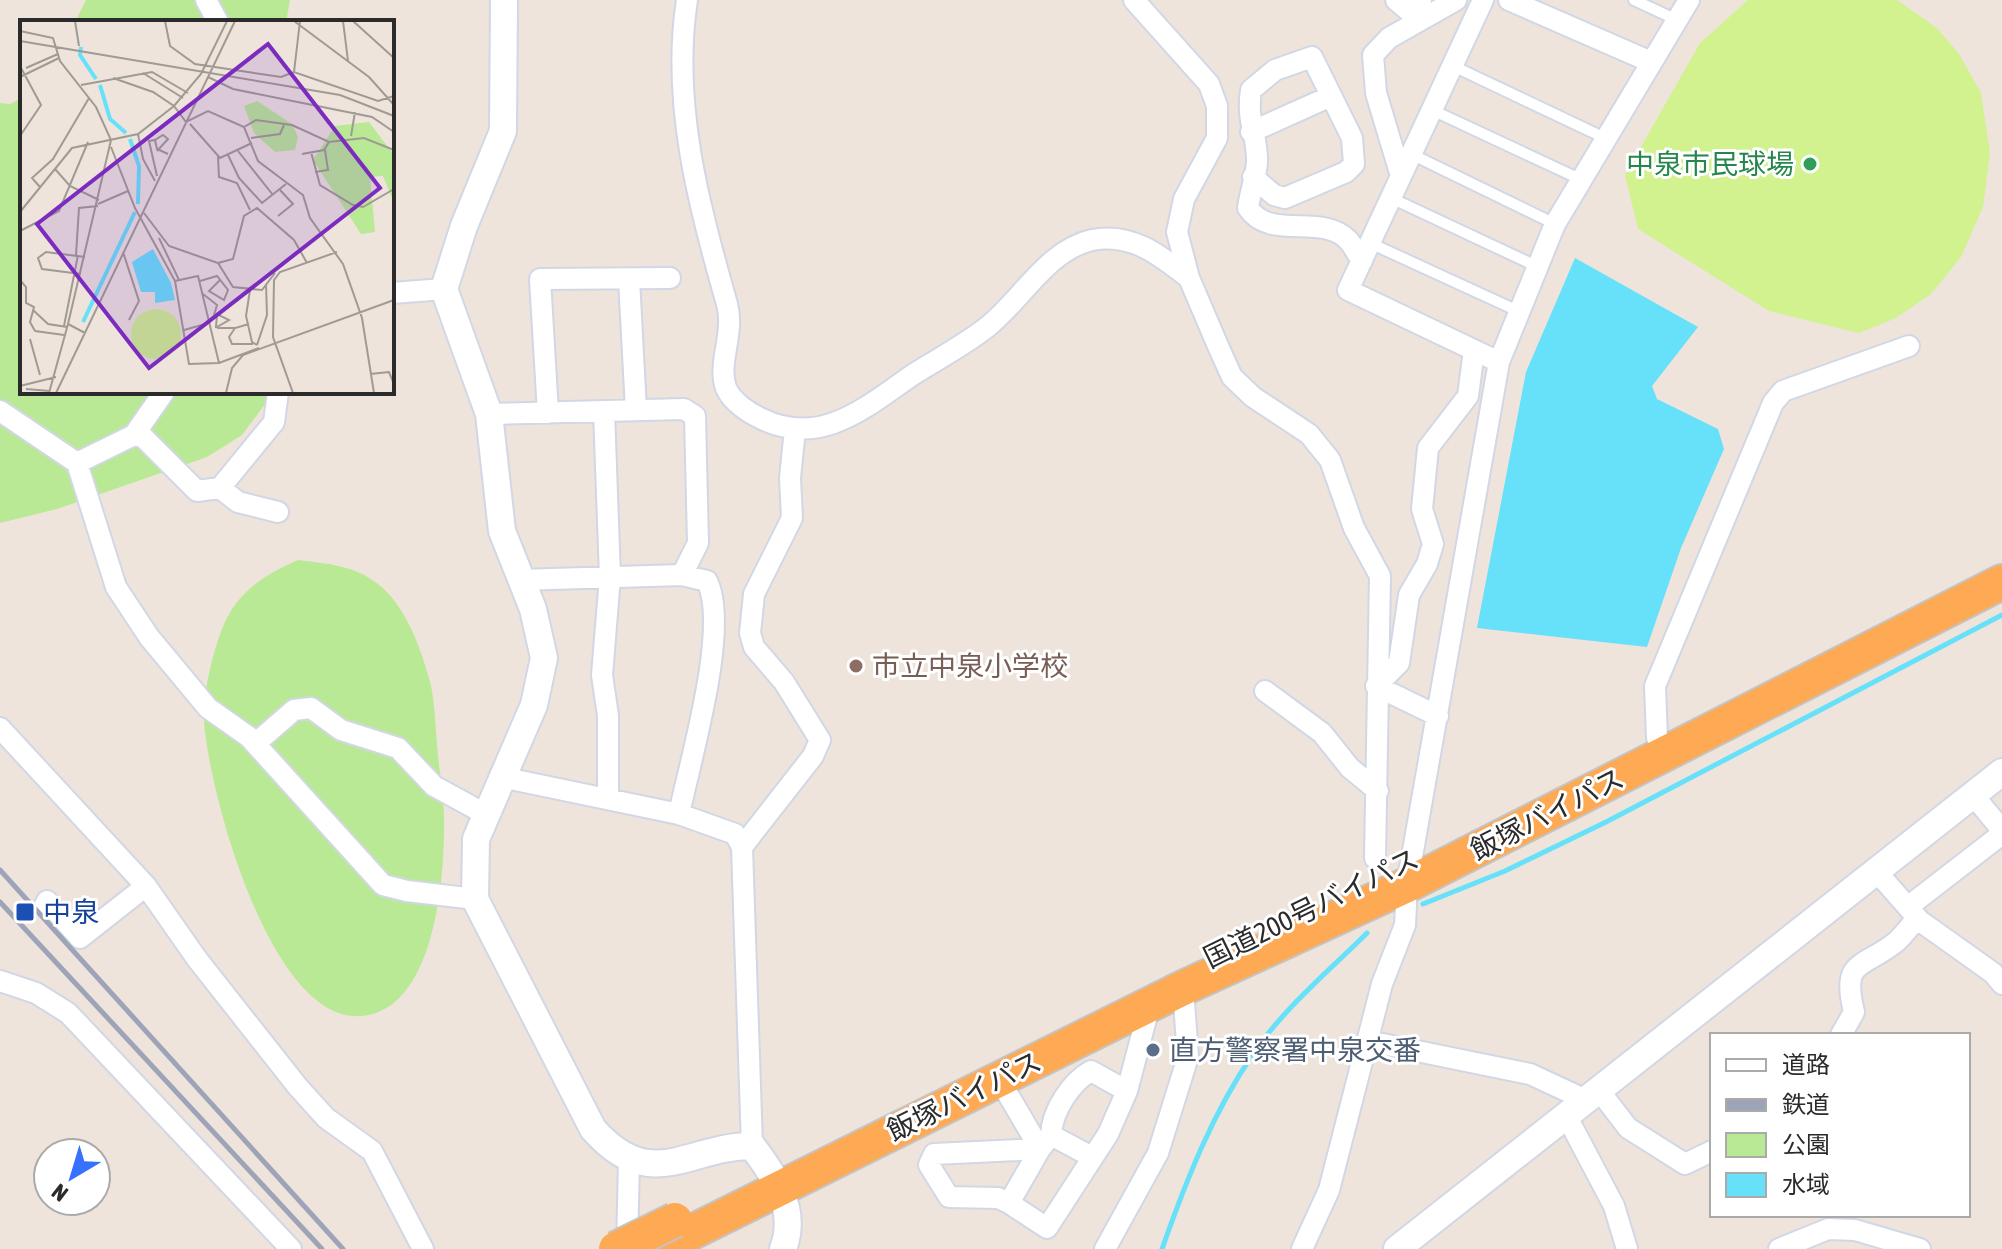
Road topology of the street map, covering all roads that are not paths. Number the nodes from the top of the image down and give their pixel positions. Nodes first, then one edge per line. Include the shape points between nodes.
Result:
1 (206, 0) edge
2 (504, 0) edge
3 (687, 0) edge
4 (1134, 0) edge
5 (1456, 0) edge
6 (1483, 0) edge
7 (1509, 0) edge
8 (1634, 0) edge
9 (1689, 0) edge
10 (1409, 9) edge
11 (217, 20) edge
12 (1677, 20) junction
13 (1651, 62) junction
14 (1453, 66) junction
15 (1331, 96) junction
16 (1432, 110) junction
17 (1251, 132) junction
18 (1607, 139) junction
19 (1411, 154) junction
20 (1401, 176) junction
21 (1253, 177) junction
22 (1582, 180) junction
23 (1391, 198) junction
24 (1555, 224) junction
25 (1366, 252) junction
26 (1536, 266) junction
27 (670, 278) dead end
28 (1189, 278) junction
29 (629, 279) junction
30 (444, 289) junction
31 (394, 293) edge
32 (1518, 311) junction
33 (1909, 346) dead end
34 (1474, 350) junction
35 (1499, 362) junction
36 (163, 394) edge
37 (278, 394) edge
38 (636, 410) junction
39 (0, 411) edge
40 (604, 411) junction
41 (548, 413) junction
42 (489, 414) junction
43 (795, 429) junction
44 (134, 435) junction
45 (77, 463) junction
46 (220, 488) junction
47 (278, 512) dead end
48 (2002, 560) edge
49 (682, 575) junction
50 (610, 577) junction
51 (519, 580) junction
52 (2002, 582) edge
53 (1376, 686) junction
54 (1265, 691) dead end
55 (1438, 716) junction
56 (0, 728) edge
57 (1657, 738) junction
58 (256, 743) junction
59 (2002, 772) edge
60 (501, 777) junction
61 (1378, 791) junction
62 (1973, 795) junction
63 (608, 799) junction
64 (679, 814) junction
65 (487, 815) junction
66 (2002, 832) edge
67 (742, 847) junction
68 (1375, 858) dead end
69 (1876, 871) junction
70 (1410, 872) junction
71 (146, 886) junction
72 (475, 899) junction
73 (45, 905) dead end
74 (1913, 912) junction
75 (0, 981) edge
76 (2002, 984) edge
77 (1183, 988) junction
78 (1150, 1004) junction
79 (1842, 1033) edge
80 (1368, 1041) junction
81 (999, 1079) junction
82 (1127, 1091) junction
83 (1584, 1102) junction
84 (1046, 1142) junction
85 (1710, 1152) edge
86 (1092, 1157) junction
87 (629, 1159) junction
88 (767, 1167) junction
89 (1009, 1203) junction
90 (668, 1237) edge
91 (291, 1249) edge
92 (423, 1249) edge
93 (616, 1249) edge
94 (627, 1249) edge
95 (783, 1249) edge
96 (1105, 1249) edge
97 (1302, 1249) edge
98 (1397, 1249) edge
99 (1627, 1249) edge
100 (1779, 1249) edge
101 (1920, 1249) edge

1 - 11 street
2 - 30 street via 503,131
3 - 43 street via 682,81 700,208 732,322 724,370 727,390 745,411
4 - 28 street via 1209,84 1217,106 1217,138 1184,199 1177,232
5 - 10 street
6 - 14 street
7 - 13 street
8 - 12 lane
9 - 12 street
10 - 20 street via 1373,55 1376,93
12 - 13 street
13 - 18 street
14 - 16 street
14 - 18 lane
15 - 17 street
15 - 17 street via 1312,57 1275,70 1251,90
15 - 21 street via 1352,138 1354,164 1285,198
16 - 19 street
16 - 22 lane
17 - 21 street via 1257,161
18 - 22 street
19 - 20 street
19 - 24 lane
20 - 23 street
21 - 25 street via 1248,208 1254,217 1265,223 1334,231
22 - 24 street
23 - 25 street
23 - 26 lane
24 - 26 street
25 - 32 lane
25 - 34 street via 1348,290
26 - 32 street
27 - 29 street
28 - 43 street via 1159,253 1122,237 1091,240 1063,252 987,328 847,421
28 - 53 street via 1232,377 1309,434 1330,460 1354,528 1380,576
29 - 38 street
29 - 41 street via 540,279
30 - 31 street
30 - 42 street
32 - 35 street
33 - 57 street via 1783,391 1773,403 1655,686
34 - 35 street
34 - 53 street via 1468,396 1428,448 1422,509 1433,544 1409,595 1399,663
35 - 55 street
36 - 44 street
37 - 46 street via 274,422
38 - 40 street
38 - 49 street via 684,409 695,416 698,543
39 - 45 street
40 - 41 street
40 - 50 street
41 - 42 street
42 - 51 street via 502,531
43 - 67 street via 792,518 754,594 750,633 754,647 784,682 820,740
44 - 45 street
44 - 46 street via 157,449 197,491
45 - 58 street via 116,587 208,708
46 - 47 street via 238,502
48 - 57 highway, 国道200号バイパス
49 - 50 street
49 - 64 street via 707,581 713,592 714,648
50 - 51 street
50 - 63 street via 602,675 608,716
51 - 60 street via 533,609 544,658 534,705
52 - 70 highway, 飯塚バイパス
53 - 55 street
53 - 61 street
54 - 61 street via 1322,733 1350,768
55 - 70 street
56 - 71 street
57 - 70 highway, 国道200号バイパス
58 - 65 street via 294,710 311,708 341,730 398,748 434,786
58 - 72 street via 383,885
59 - 62 street
60 - 63 street
60 - 65 street
61 - 68 street
62 - 66 street
62 - 69 street
63 - 64 street
64 - 67 street via 735,834
65 - 72 street via 476,839
66 - 74 street
67 - 88 street
69 - 74 street
69 - 83 street
70 - 77 highway, 飯塚バイパス
70 - 80 street via 1405,925
70 - 88 highway, 国道200号バイパス
71 - 73 street via 80,938 47,901
71 - 92 street via 298,1087 326,1118 372,1151
72 - 87 street via 593,1129
74 - 76 street
74 - 79 street via 1897,941 1854,967 1849,976 1854,1012
75 - 91 street via 36,993 68,1013
77 - 78 highway, 飯塚バイパス
77 - 96 street via 1188,1057 1158,1153
78 - 81 highway, 飯塚バイパス
78 - 82 street
80 - 83 street via 1530,1074
80 - 97 street via 1329,1190
81 - 84 street
81 - 88 highway, 飯塚バイパス
82 - 84 street via 1091,1071 1075,1079
82 - 86 street
83 - 85 street via 1685,1164
83 - 98 street
83 - 99 street
84 - 86 street
84 - 89 street
84 - 89 street via 934,1154 929,1165 949,1197
86 - 89 street via 1047,1228
87 - 88 street
87 - 94 street
88 - 90 highway, 国道200号バイパス
88 - 95 street via 789,1221
90 - 93 highway, 国道200号バイパス, bridge
100 - 101 street via 1828,1229 1855,1230

